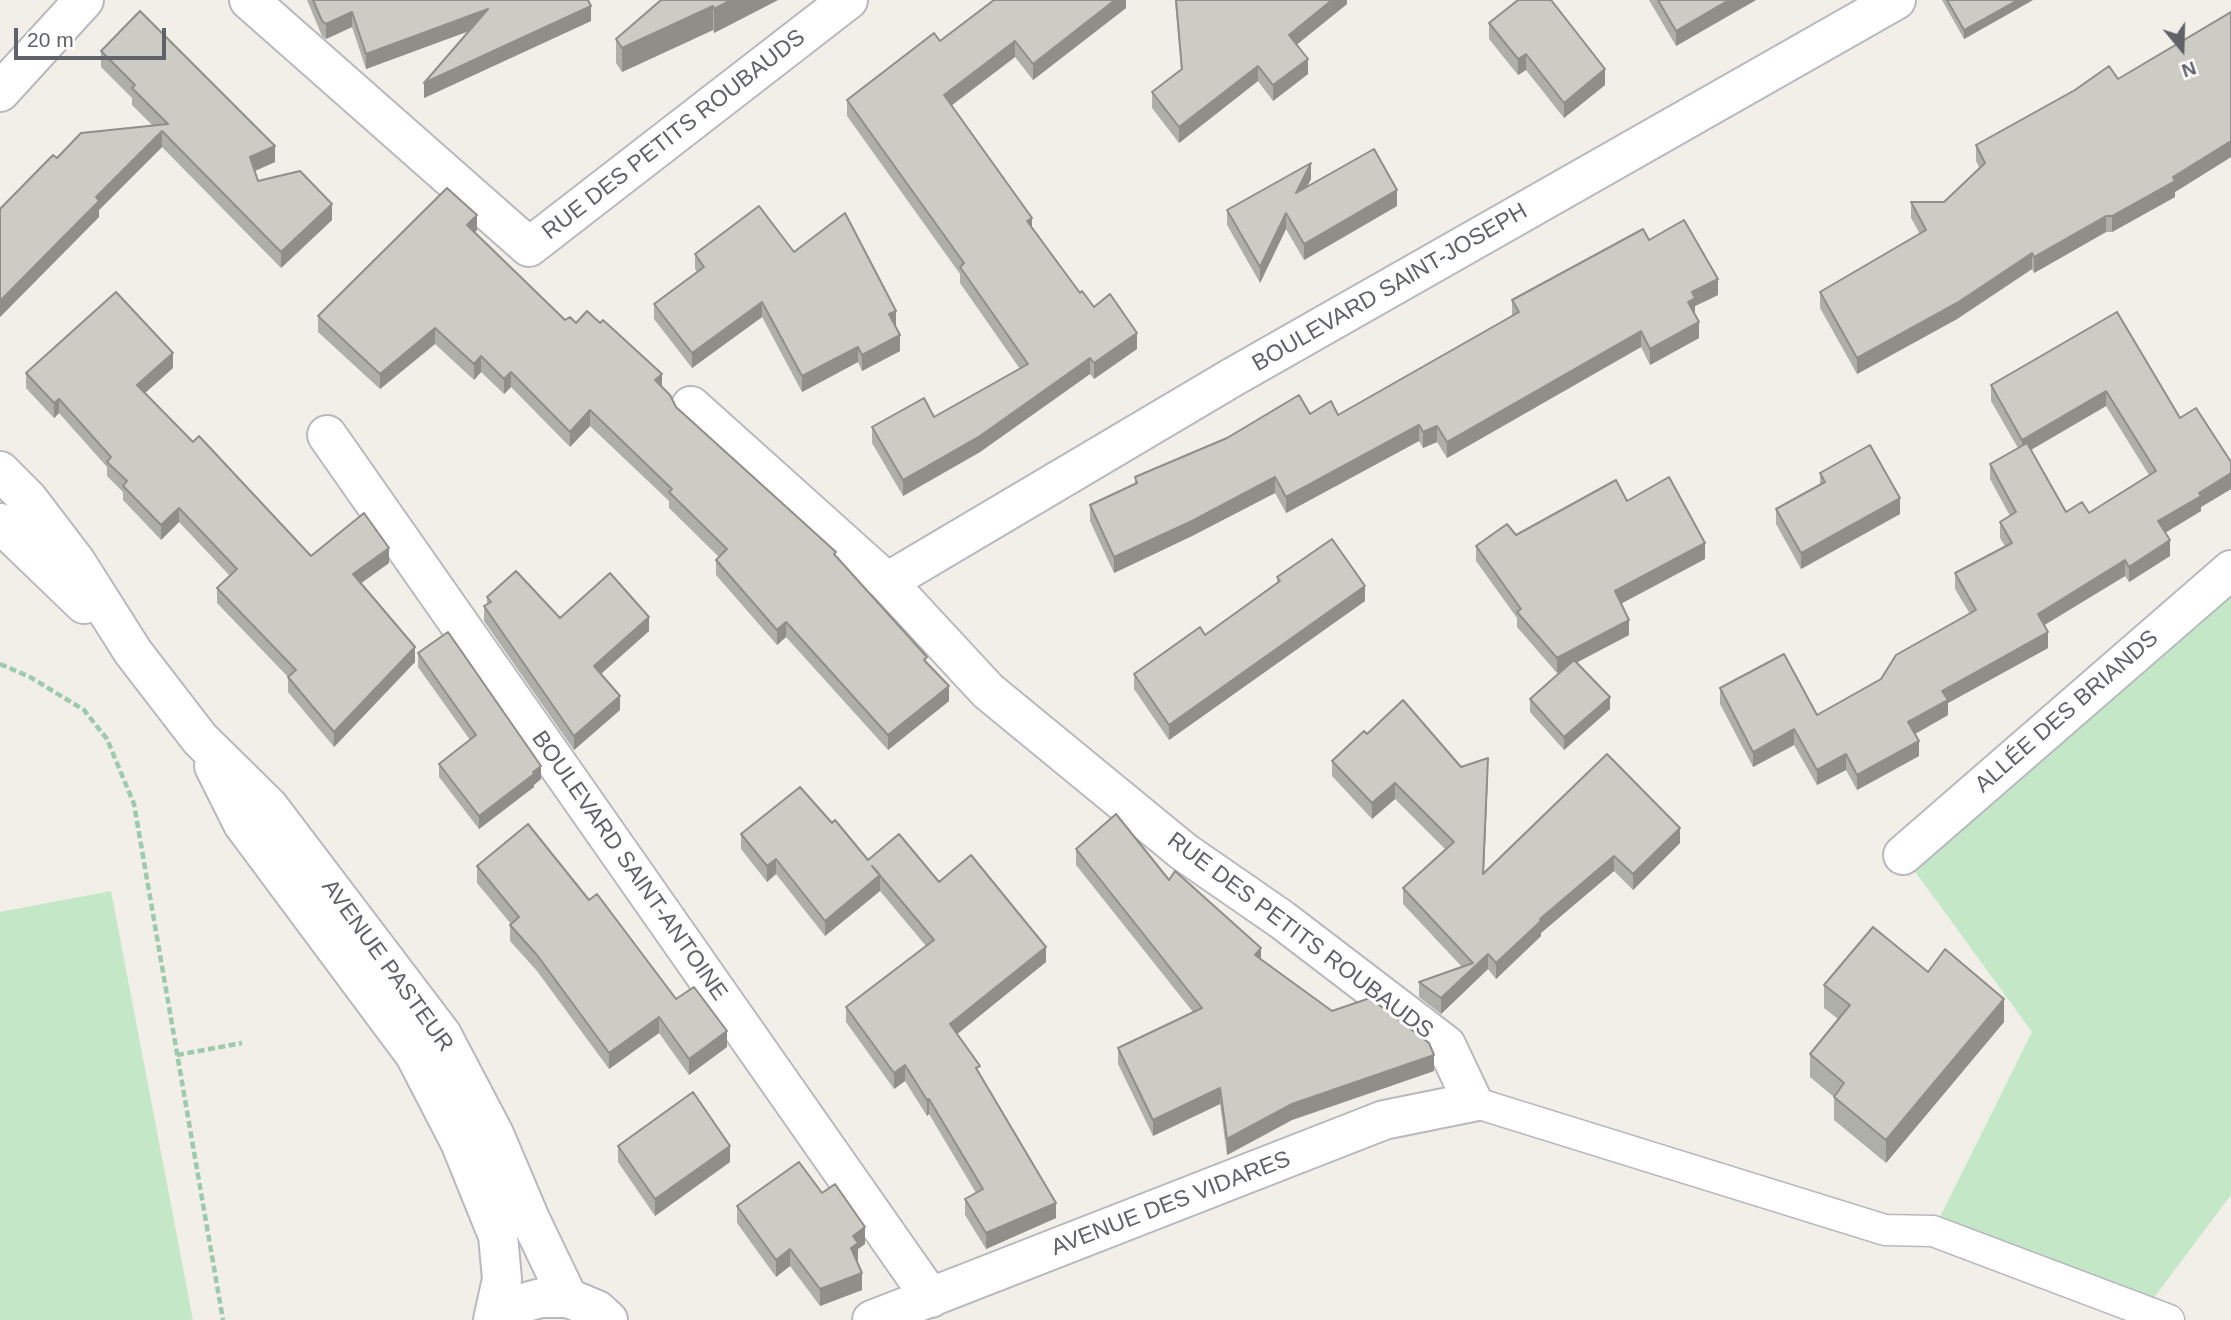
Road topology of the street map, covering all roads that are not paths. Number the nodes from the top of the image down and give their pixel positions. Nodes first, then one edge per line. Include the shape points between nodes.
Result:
1 (84, 0) edge
2 (249, 0) edge
3 (848, 0) edge
4 (1896, 0) edge
5 (0, 92) edge
6 (691, 406) dead end
7 (327, 435) dead end
8 (0, 471) edge
9 (0, 523) edge
10 (2231, 570) edge
11 (887, 582) junction
12 (133, 652) junction
13 (200, 739) junction
14 (1903, 855) dead end
15 (1473, 1102) junction
16 (568, 1298) junction
17 (931, 1298) junction
18 (493, 1320) edge
19 (608, 1320) edge
20 (872, 1320) edge
21 (2169, 1320) edge

1 - 5 street
2 - 3 street, RUE DES PETITS ROUBAUDS via 528,247
4 - 11 street, BOULEVARD SAINT-JOSEPH via 1233,377
6 - 11 street, RUE DES PETITS ROUBAUDS
7 - 17 street, BOULEVARD SAINT-ANTOINE
8 - 12 street, AVENUE PASTEUR via 28,499 76,562
9 - 12 street, AVENUE PASTEUR
10 - 14 street, ALLÉE DES BRIANDS
11 - 15 street, RUE DES PETITS ROUBAUDS via 988,691 1184,852 1281,919 1446,1045
12 - 13 street, AVENUE PASTEUR
13 - 16 street, AVENUE PASTEUR via 269,807 442,1035 494,1135
13 - 18 street, AVENUE PASTEUR via 243,824 415,1055 460,1142 498,1236 502,1279
15 - 17 street, AVENUE DES VIDARES via 1384,1120
15 - 21 lane via 1885,1230 1933,1231
16 - 18 street via 541,1298 515,1305
16 - 19 street
17 - 20 street, AVENUE DES VIDARES

